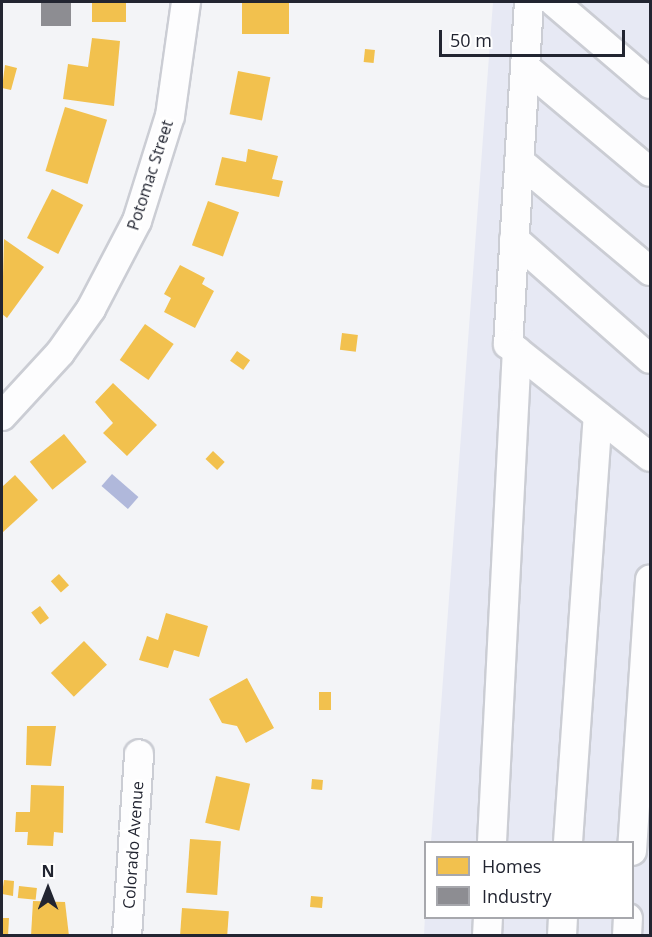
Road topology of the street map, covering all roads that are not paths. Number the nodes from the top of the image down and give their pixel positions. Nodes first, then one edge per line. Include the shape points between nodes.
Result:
1 (186, 2) edge
2 (529, 2) edge
3 (554, 2) edge
4 (525, 67) junction
5 (651, 84) edge
6 (519, 162) junction
7 (651, 172) edge
8 (514, 239) junction
9 (651, 271) edge
10 (517, 351) junction
11 (651, 359) edge
12 (2, 416) edge
13 (598, 416) junction
14 (651, 457) edge
15 (651, 580) edge
16 (139, 754) dead end
17 (492, 841) edge
18 (568, 841) edge
19 (634, 841) edge
20 (488, 919) edge
21 (563, 919) edge
22 (628, 919) edge
23 (127, 936) edge
24 (487, 936) edge
25 (562, 936) edge
26 (627, 936) edge

1 - 12 street, Potomac Street via 170,116 152,183 120,259 60,353
2 - 4 street
3 - 5 street
4 - 6 street
4 - 7 street
6 - 8 street
6 - 9 street
8 - 10 street via 508,344
8 - 11 street
10 - 13 street
10 - 17 street
13 - 14 street
13 - 18 street
15 - 19 street
16 - 23 street, Colorado Avenue
20 - 24 street
21 - 25 street
22 - 26 street

